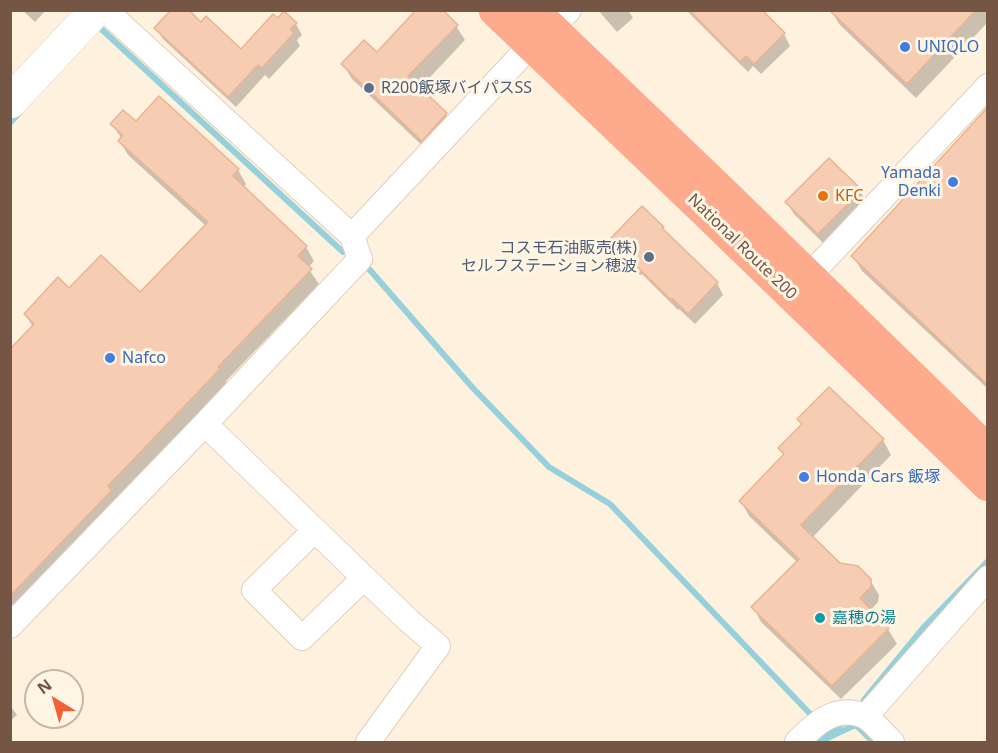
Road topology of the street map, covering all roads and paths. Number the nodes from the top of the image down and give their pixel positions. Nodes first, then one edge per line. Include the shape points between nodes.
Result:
1 (96, 10) edge
2 (105, 10) edge
3 (495, 10) edge
4 (546, 24) edge
5 (987, 86) edge
6 (10, 102) edge
7 (352, 236) junction
8 (808, 277) junction
9 (205, 424) junction
10 (987, 451) edge
11 (987, 485) edge
12 (315, 530) junction
13 (364, 578) junction
14 (987, 578) edge
15 (10, 626) edge
16 (866, 716) junction
17 (368, 742) edge
18 (797, 742) edge
19 (892, 742) edge

1 - 6 street
2 - 7 street
3 - 4 highway, National Route 200
4 - 7 street
4 - 8 highway, National Route 200
4 - 11 highway, National Route 200
5 - 8 street
7 - 9 street via 360,259
8 - 10 highway, National Route 200
9 - 12 street
9 - 15 street
12 - 13 street
12 - 13 street via 254,590 302,638
13 - 17 street via 438,646
14 - 16 street
16 - 18 street via 846,712 827,716
16 - 19 street

